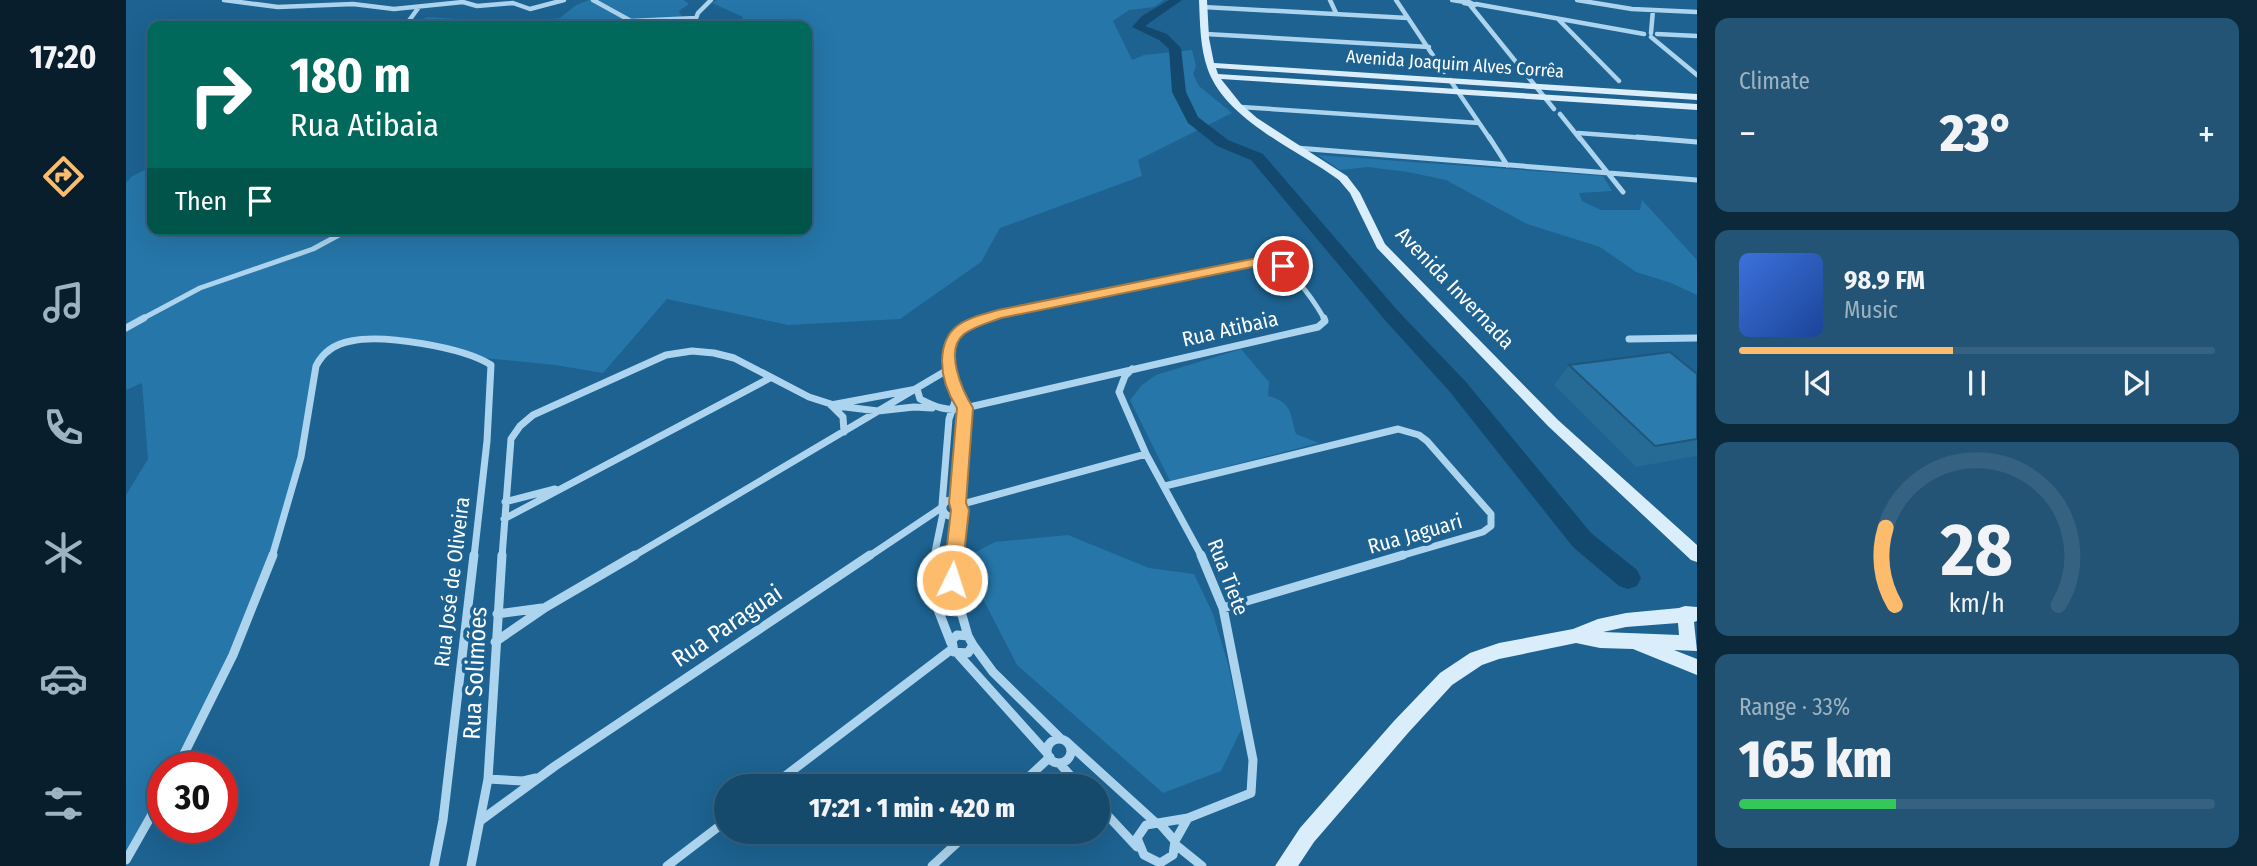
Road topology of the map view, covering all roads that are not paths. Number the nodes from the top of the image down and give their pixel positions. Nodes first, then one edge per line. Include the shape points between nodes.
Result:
1 (224, 0) edge
2 (564, 0) edge
3 (593, 0) edge
4 (711, 0) edge
5 (1267, 0) edge
6 (1330, 0) edge
7 (1395, 0) edge
8 (1452, 0) edge
9 (1577, 0) edge
10 (1203, 3) edge
11 (1470, 3) edge
12 (419, 7) junction
13 (1268, 10) junction
14 (1653, 10) junction
15 (1697, 12) edge
16 (1336, 13) junction
17 (696, 18) junction
18 (1408, 18) junction
19 (1557, 18) junction
20 (409, 21) edge
21 (631, 21) edge
22 (653, 21) edge
23 (695, 21) edge
24 (1206, 34) junction
25 (1651, 35) junction
26 (1697, 36) edge
27 (1429, 47) junction
28 (1211, 65) junction
29 (1689, 67) junction
30 (1697, 67) edge
31 (1697, 75) edge
32 (1215, 76) junction
33 (1447, 76) junction
34 (1619, 81) dead end
35 (1534, 85) junction
36 (1458, 90) junction
37 (1544, 96) junction
38 (1697, 97) edge
39 (1241, 107) junction
40 (1697, 107) edge
41 (1554, 109) dead end
42 (1560, 114) dead end
43 (1479, 123) junction
44 (1578, 133) junction
45 (1697, 142) edge
46 (1297, 148) junction
47 (1507, 165) junction
48 (1608, 174) junction
49 (1697, 180) edge
50 (1623, 192) dead end
51 (339, 235) edge
52 (126, 328) edge
53 (1697, 338) edge
54 (1629, 339) dead end
55 (1133, 368) junction
56 (949, 369) junction
57 (770, 378) junction
58 (917, 389) junction
59 (957, 396) junction
60 (831, 405) junction
61 (965, 408) junction
62 (939, 410) junction
63 (881, 411) junction
64 (951, 411) junction
65 (844, 432) junction
66 (1146, 454) junction
67 (569, 485) junction
68 (1165, 486) junction
69 (505, 502) junction
70 (959, 506) junction
71 (942, 509) junction
72 (504, 520) junction
73 (1697, 555) edge
74 (546, 607) junction
75 (1223, 608) junction
76 (497, 614) junction
77 (1691, 614) edge
78 (1575, 636) junction
79 (971, 640) junction
80 (1629, 641) junction
81 (495, 642) junction
82 (1694, 645) edge
83 (954, 649) junction
84 (1697, 667) edge
85 (1064, 741) junction
86 (184, 752) edge
87 (1052, 758) junction
88 (788, 774) edge
89 (1033, 774) edge
90 (1068, 774) edge
91 (537, 778) junction
92 (488, 779) junction
93 (1110, 818) edge
94 (1188, 818) junction
95 (480, 821) junction
96 (147, 823) edge
97 (1158, 824) junction
98 (714, 830) edge
99 (1175, 843) junction
100 (956, 844) edge
101 (1140, 850) junction
102 (126, 860) edge
103 (1162, 864) edge
104 (433, 866) edge
105 (471, 866) edge
106 (667, 866) edge
107 (932, 866) edge
108 (1202, 866) edge
109 (1285, 866) edge

1 - 12 street via 278,7
2 - 12 street via 530,9 506,2
3 - 21 street
4 - 17 street
5 - 13 street
6 - 16 street
7 - 18 street
8 - 11 street
9 - 14 street
10 - 13 street
10 - 24 main road, Avenida Invernada
11 - 19 street
11 - 35 street
12 - 20 street
13 - 16 street
14 - 15 street
14 - 25 street
16 - 18 street
17 - 22 street
17 - 23 street
18 - 27 street
19 - 25 street
19 - 34 street
24 - 27 street
24 - 28 main road, Avenida Invernada
25 - 26 street
25 - 29 street
27 - 33 street
28 - 32 main road, Avenida Invernada
28 - 33 main road, Avenida Joaquim Alves Corrêa
29 - 30 street
29 - 31 street
32 - 36 main road, Avenida Joaquim Alves Corrêa
32 - 39 main road, Avenida Invernada
33 - 35 main road, Avenida Joaquim Alves Corrêa
33 - 36 street
35 - 37 street
35 - 38 main road, Avenida Joaquim Alves Corrêa
36 - 37 main road, Avenida Joaquim Alves Corrêa
36 - 43 street
37 - 40 main road, Avenida Joaquim Alves Corrêa
37 - 41 street
39 - 43 street
39 - 46 main road, Avenida Invernada
42 - 44 street
43 - 47 street
44 - 45 street
44 - 48 street
46 - 47 street
46 - 73 main road, Avenida Invernada via 1354,188 1369,229 1381,246 1553,423
47 - 48 street
48 - 49 street
48 - 50 street
51 - 52 street via 313,249 200,288
53 - 54 street
55 - 56 street, Rua Atibaia via 1318,327 1325,321 1290,271 1262,261 970,324 950,341
55 - 61 street, Rua Atibaia
55 - 66 street, Rua Tiete via 1119,392
56 - 58 street
56 - 59 street
57 - 60 street
57 - 67 street
57 - 69 street, Rua Solimões via 725,354 681,352 533,415 511,439
58 - 60 street
58 - 62 street via 920,398
58 - 63 street
59 - 61 street
59 - 64 street
60 - 63 street
60 - 65 street via 843,414
61 - 64 street, Rua Atibaia
61 - 70 street
62 - 63 street, Rua Atibaia via 911,406
62 - 64 street, Rua Atibaia
63 - 65 street
64 - 71 street
65 - 74 street
66 - 68 street, Rua Tiete
66 - 70 street
67 - 69 street
67 - 72 street
68 - 75 street, Rua Tiete
68 - 75 street, Rua Jaguari via 1398,429 1427,441 1491,514 1491,526 1483,533
69 - 72 street, Rua Solimões
70 - 71 street via 949,501
70 - 71 street via 954,515
70 - 79 street via 952,580
71 - 83 street via 933,563 937,607
71 - 91 street, Rua Paraguai
72 - 76 street, Rua Solimões
74 - 76 street
74 - 81 street
75 - 94 street, Rua Tiete via 1253,760 1251,793
76 - 81 street, Rua Solimões
77 - 78 main road via 1626,620
77 - 82 main road
78 - 80 main road
78 - 109 main road via 1499,651 1476,659 1446,679 1307,835
79 - 83 street via 968,653
79 - 83 street via 957,635
79 - 85 street via 993,672
80 - 82 main road
80 - 84 main road
81 - 92 street, Rua Solimões
83 - 87 street
83 - 88 street
85 - 87 street via 1050,741
85 - 87 street via 1071,755 1066,761
85 - 97 street
86 - 104 street, Rua José de Oliveira via 270,569 302,456 318,359 328,350 365,338 484,358 491,365 487,441 443,820
87 - 89 street
87 - 90 street
91 - 92 street
91 - 95 street, Rua Paraguai
92 - 95 street, Rua Solimões
93 - 101 street
94 - 97 street, Rua Tiete
94 - 99 street
95 - 105 street, Rua Solimões
96 - 102 street
97 - 99 street
97 - 101 street via 1146,825 1138,832
98 - 106 street
99 - 103 street via 1170,859
99 - 108 street
100 - 107 street
101 - 103 street

